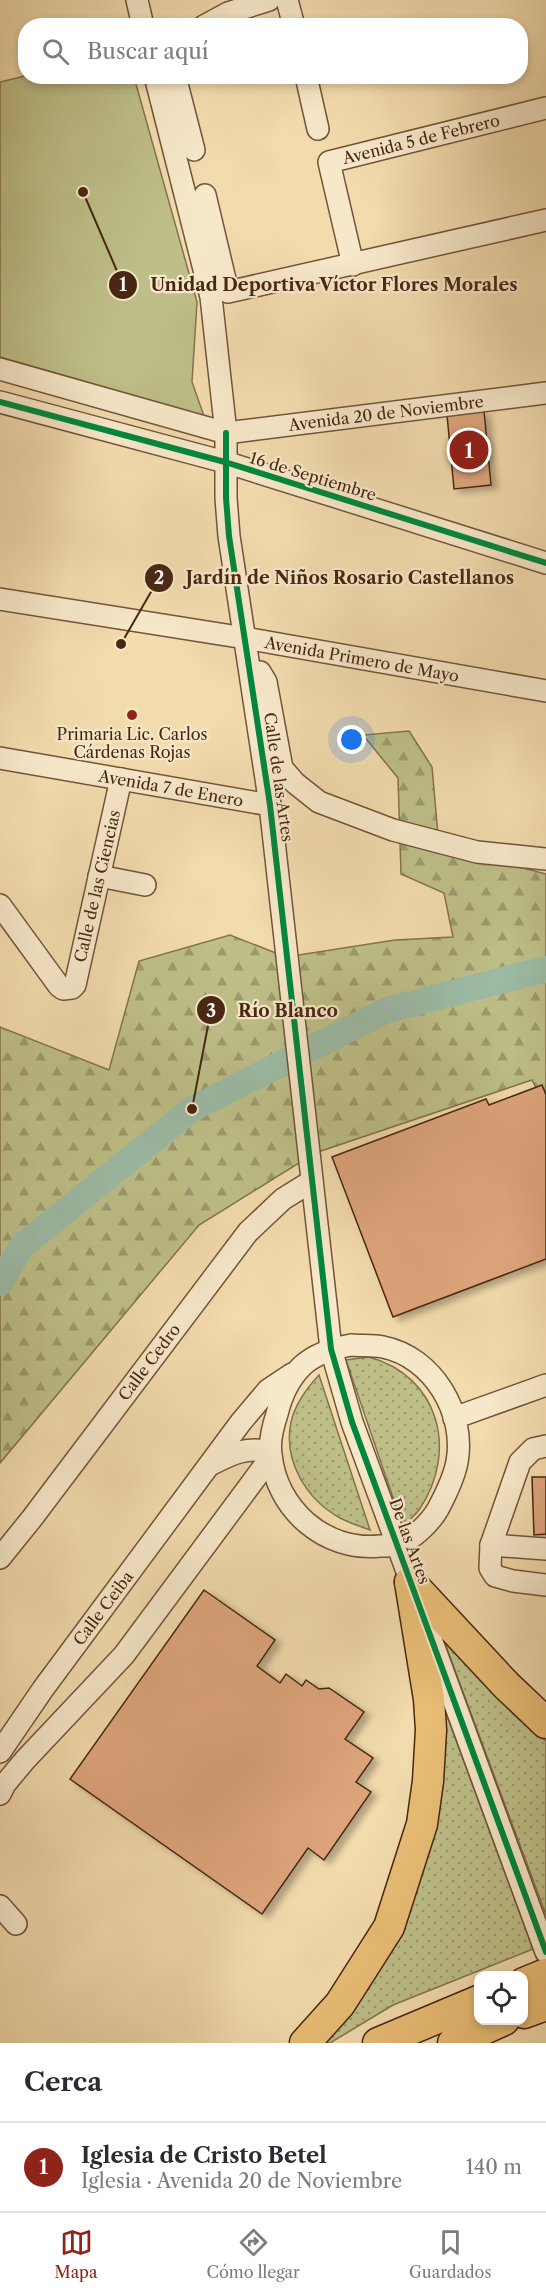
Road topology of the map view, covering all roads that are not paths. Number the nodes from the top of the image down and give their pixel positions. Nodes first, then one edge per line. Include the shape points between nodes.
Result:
1 (137, 0) edge
2 (269, 0) edge
3 (288, 0) edge
4 (141, 18) edge
5 (219, 18) edge
6 (292, 18) edge
7 (163, 84) edge
8 (164, 84) edge
9 (308, 84) edge
10 (546, 108) edge
11 (318, 129) dead end
12 (194, 150) dead end
13 (206, 195) dead end
14 (546, 220) edge
15 (353, 265) junction
16 (0, 369) edge
17 (546, 393) edge
18 (0, 402) edge
19 (226, 433) junction
20 (225, 462) junction
21 (546, 563) edge
22 (0, 599) edge
23 (246, 645) junction
24 (546, 691) edge
25 (0, 758) edge
26 (121, 779) junction
27 (270, 805) junction
28 (546, 859) edge
29 (99, 876) junction
30 (146, 885) dead end
31 (0, 905) edge
32 (306, 1125) joint
33 (312, 1181) junction
34 (331, 1349) junction
35 (298, 1371) junction
36 (546, 1384) edge
37 (454, 1418) junction
38 (546, 1446) edge
39 (271, 1455) junction
40 (208, 1466) junction
41 (398, 1545) junction
42 (491, 1545) junction
43 (546, 1550) edge
44 (0, 1558) edge
45 (411, 1582) junction
46 (546, 1585) edge
47 (546, 1723) edge
48 (0, 1752) edge
49 (0, 1794) edge
50 (0, 1906) edge
51 (16, 1924) dead end
52 (546, 1952) edge
53 (546, 1974) edge
54 (528, 1981) edge
55 (474, 2003) edge
56 (546, 2005) edge
57 (528, 2012) edge
58 (493, 2025) edge
59 (305, 2043) edge
60 (378, 2043) edge
61 (453, 2043) edge

1 - 4 street
2 - 5 street
3 - 6 street
7 - 19 street, Calle de las Artes via 211,297
8 - 12 street
9 - 11 street
10 - 15 street, Avenida 5 de Febrero via 329,162
13 - 15 street via 228,292
14 - 15 street
16 - 19 street
17 - 19 street, Avenida 20 de Noviembre
18 - 20 street, 16 de Septiembre
19 - 20 street, Calle de las Artes
20 - 21 street, 16 de Septiembre
20 - 23 street, Calle de las Artes via 230,536
22 - 23 street, Avenida Primero de Mayo
23 - 24 street, Avenida Primero de Mayo
23 - 27 street, Calle de las Artes
23 - 28 street via 266,682 282,768 319,802 404,833 477,852
25 - 26 street, Avenida 7 de Enero
26 - 27 street, Avenida 7 de Enero
26 - 29 street, Calle de las Ciencias
27 - 32 street, Calle de las Artes
29 - 30 street
29 - 31 street, Calle de las Ciencias via 75,985 67,990 59,986
32 - 33 street, De las Artes
33 - 34 street, De las Artes
33 - 44 street, Calle Cedro via 282,1199 248,1232
34 - 35 street, Calle Ceiba
34 - 37 street via 351,1345 384,1347 404,1355 423,1367 441,1386
34 - 41 street, De las Artes via 352,1422
35 - 39 street via 280,1403
35 - 40 street, Calle Ceiba via 268,1390
36 - 37 street
37 - 41 street via 457,1462 447,1492 420,1531
38 - 42 street via 533,1449 520,1462
39 - 40 street, Calle Ceiba via 260,1449 246,1450
39 - 41 street via 276,1481 287,1504 306,1524 330,1538 363,1548
39 - 49 street via 124,1655 25,1760
40 - 48 street, Calle Ceiba
41 - 45 street, De las Artes
42 - 43 street
42 - 46 street via 490,1568 495,1576
45 - 47 highway
45 - 52 street, De las Artes
45 - 59 highway via 431,1730 422,1824 389,1927 340,2004
50 - 51 street
53 - 54 highway
55 - 60 highway
56 - 57 highway
58 - 61 highway

